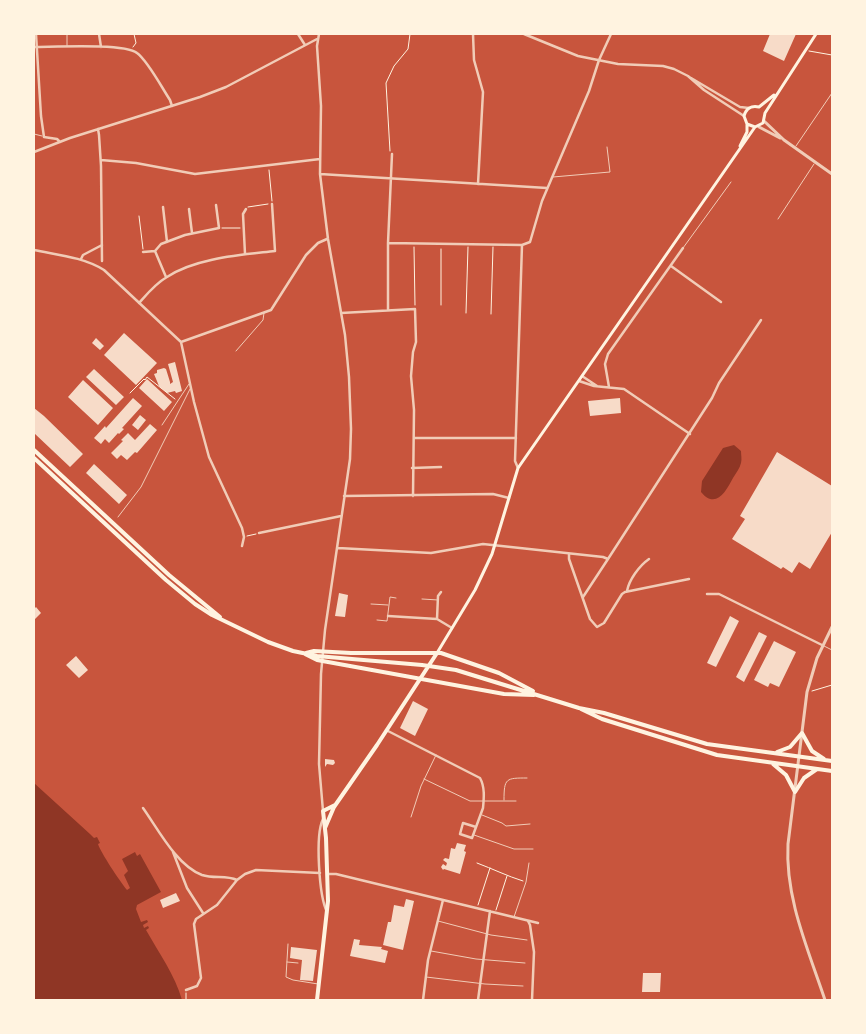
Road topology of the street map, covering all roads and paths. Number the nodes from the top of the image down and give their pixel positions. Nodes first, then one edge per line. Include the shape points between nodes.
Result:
1 (36, 34) edge
2 (67, 34) edge
3 (99, 34) edge
4 (134, 34) edge
5 (298, 34) edge
6 (319, 34) edge
7 (410, 34) edge
8 (473, 34) edge
9 (524, 34) edge
10 (611, 34) edge
11 (816, 34) edge
12 (317, 40) junction
13 (305, 46) junction
14 (36, 47) edge
15 (68, 47) junction
16 (101, 47) junction
17 (132, 49) junction
18 (806, 50) junction
19 (832, 55) edge
20 (598, 60) junction
21 (688, 76) junction
22 (778, 91) junction
23 (832, 93) edge
24 (172, 106) junction
25 (759, 107) junction
26 (749, 108) junction
27 (764, 113) junction
28 (744, 116) junction
29 (764, 121) junction
30 (747, 124) junction
31 (757, 127) junction
32 (98, 129) junction
33 (34, 134) edge
34 (44, 137) junction
35 (784, 140) junction
36 (60, 142) junction
37 (607, 146) dead end
38 (739, 148) junction
39 (795, 148) junction
40 (34, 152) edge
41 (392, 154) joint
42 (101, 160) junction
43 (320, 160) junction
44 (815, 162) junction
45 (269, 164) junction
46 (320, 174) junction
47 (832, 174) edge
48 (552, 177) junction
49 (390, 179) junction
50 (731, 182) dead end
51 (478, 184) junction
52 (547, 188) junction
53 (272, 204) junction
54 (216, 205) dead end
55 (163, 207) dead end
56 (189, 209) dead end
57 (246, 210) joint
58 (139, 216) dead end
59 (778, 219) dead end
60 (244, 227) junction
61 (219, 228) junction
62 (192, 233) junction
63 (328, 239) junction
64 (167, 242) junction
65 (388, 243) junction
66 (414, 243) junction
67 (441, 243) junction
68 (468, 243) junction
69 (493, 244) junction
70 (102, 245) junction
71 (522, 245) junction
72 (683, 248) joint
73 (34, 250) edge
74 (155, 251) junction
75 (143, 252) joint
76 (246, 254) junction
77 (81, 259) junction
78 (102, 261) dead end
79 (671, 266) junction
80 (166, 277) junction
81 (720, 302) dead end
82 (138, 303) junction
83 (441, 305) dead end
84 (415, 309) junction
85 (388, 310) junction
86 (264, 313) junction
87 (342, 313) junction
88 (466, 313) dead end
89 (491, 314) dead end
90 (761, 320) dead end
91 (181, 342) junction
92 (236, 351) dead end
93 (582, 376) junction
94 (579, 382) junction
95 (190, 383) junction
96 (598, 387) junction
97 (608, 387) junction
98 (191, 389) junction
99 (130, 393) dead end
100 (178, 401) junction
101 (162, 426) dead end
102 (690, 434) junction
103 (414, 438) junction
104 (516, 438) junction
105 (34, 450) edge
106 (34, 458) edge
107 (412, 468) junction
108 (441, 468) dead end
109 (518, 468) junction
110 (344, 496) junction
111 (413, 496) junction
112 (509, 498) junction
113 (341, 515) junction
114 (118, 517) dead end
115 (259, 533) joint
116 (244, 537) junction
117 (242, 546) dead end
118 (495, 546) junction
119 (338, 548) junction
120 (569, 554) junction
121 (608, 559) junction
122 (649, 559) dead end
123 (689, 579) dead end
124 (627, 591) junction
125 (441, 592) dead end
126 (707, 594) dead end
127 (583, 597) junction
128 (396, 598) dead end
129 (422, 599) dead end
130 (438, 600) junction
131 (371, 604) dead end
132 (389, 605) junction
133 (388, 616) junction
134 (437, 619) junction
135 (224, 620) junction
136 (377, 620) dead end
137 (832, 627) edge
138 (452, 628) junction
139 (831, 632) edge
140 (822, 645) junction
141 (832, 650) edge
142 (304, 653) junction
143 (437, 653) junction
144 (420, 679) junction
145 (832, 684) edge
146 (807, 692) junction
147 (537, 694) junction
148 (579, 708) junction
149 (386, 730) junction
150 (802, 733) junction
151 (774, 753) junction
152 (436, 755) junction
153 (799, 756) junction
154 (826, 760) junction
155 (832, 761) edge
156 (771, 763) junction
157 (798, 767) junction
158 (818, 769) junction
159 (832, 771) edge
160 (527, 778) dead end
161 (424, 779) junction
162 (795, 792) junction
163 (483, 801) junction
164 (504, 801) junction
165 (516, 801) dead end
166 (337, 803) junction
167 (143, 808) dead end
168 (323, 811) junction
169 (480, 815) junction
170 (411, 817) dead end
171 (324, 818) junction
172 (530, 824) dead end
173 (476, 827) junction
174 (325, 828) junction
175 (473, 834) junction
176 (533, 848) dead end
177 (172, 849) junction
178 (477, 863) dead end
179 (529, 864) dead end
180 (490, 868) junction
181 (320, 873) junction
182 (328, 874) junction
183 (507, 876) junction
184 (237, 880) junction
185 (526, 882) junction
186 (443, 900) junction
187 (476, 908) junction
188 (490, 911) junction
189 (327, 912) junction
190 (495, 913) junction
191 (203, 914) junction
192 (514, 917) junction
193 (438, 921) junction
194 (528, 921) junction
195 (538, 923) dead end
196 (486, 933) junction
197 (527, 940) dead end
198 (288, 944) dead end
199 (431, 951) junction
200 (483, 959) junction
201 (287, 962) junction
202 (298, 963) dead end
203 (525, 963) dead end
204 (426, 977) junction
205 (479, 983) junction
206 (319, 984) junction
207 (524, 986) dead end
208 (186, 990) joint
209 (186, 1000) edge
210 (317, 1000) edge
211 (423, 1000) edge
212 (478, 1000) edge
213 (532, 1000) edge
214 (825, 1000) edge

1 - 14 street
2 - 15 lane
3 - 16 street
4 - 17 path via 136,43
5 - 13 street
6 - 12 street
7 - 41 path via 408,49 394,66 386,83
8 - 51 street via 474,60 482,92
9 - 20 street
10 - 20 street
11 - 18 main road
12 - 13 street
12 - 43 street
13 - 24 street via 226,87
14 - 15 street
14 - 34 street
15 - 16 street
16 - 17 street
17 - 24 street via 141,57
18 - 19 path
18 - 22 main road
20 - 21 street via 665,66
20 - 48 street via 589,91
21 - 26 street via 740,107
21 - 28 street
22 - 25 main road
22 - 27 main road
23 - 39 lane
24 - 32 street
25 - 26 main road
25 - 27 main road
26 - 28 main road
27 - 29 main road
28 - 30 main road
29 - 31 main road
29 - 35 street
30 - 31 main road
30 - 38 main road via 747,132
31 - 35 street
31 - 38 main road
32 - 36 street
32 - 42 street
33 - 34 lane
34 - 36 street
35 - 39 street
36 - 40 street
37 - 48 lane via 610,172
38 - 93 main road
39 - 44 street
41 - 49 street
42 - 45 street via 195,174
42 - 70 street
43 - 45 street
43 - 46 street
44 - 47 street
44 - 59 lane
45 - 53 path
46 - 49 street
46 - 63 street
48 - 52 street
49 - 51 street
49 - 65 street
50 - 72 lane
51 - 52 street
52 - 71 street via 530,242
53 - 57 path via 249,205
53 - 76 street via 275,251
54 - 61 street
55 - 64 street
56 - 62 street
57 - 60 street via 242,214
58 - 75 path
60 - 61 path
60 - 76 street
61 - 62 street
62 - 64 street
63 - 86 street via 318,243 306,255 271,310
63 - 87 street
64 - 74 street
65 - 66 street
65 - 85 street
66 - 67 street
66 - 84 path
67 - 68 street
67 - 83 path
68 - 69 street
68 - 88 path
69 - 71 street
69 - 89 path
70 - 77 street
70 - 78 street
71 - 104 street
72 - 79 street
73 - 77 street
74 - 75 street
74 - 80 street
76 - 80 street via 195,265
77 - 82 street via 104,270
79 - 81 street
79 - 97 street via 608,354 605,364
80 - 82 street
82 - 91 street
84 - 85 street
84 - 103 street via 416,342 411,376
85 - 87 street
86 - 91 street
86 - 92 lane via 263,320
87 - 110 street via 351,430
90 - 102 street
91 - 95 street
93 - 94 main road
93 - 96 street
94 - 96 street
94 - 109 main road
95 - 98 street
95 - 100 lane
96 - 97 street
97 - 102 street via 627,390
98 - 114 lane via 141,487
98 - 116 street via 209,457
99 - 100 path via 148,377
100 - 101 lane
102 - 121 street
103 - 104 street
103 - 107 street
104 - 109 street via 515,461
105 - 135 main road via 169,575
106 - 135 main road via 166,580 200,607
107 - 108 street
107 - 111 street
109 - 112 main road
110 - 111 street
110 - 113 street
111 - 112 street via 493,494
112 - 118 main road
113 - 115 street
113 - 119 street
115 - 116 path
116 - 117 street
118 - 119 street via 473,545 430,553
118 - 120 street
118 - 138 main road
119 - 168 street via 322,673 319,764
120 - 121 street
120 - 127 street
121 - 127 street
122 - 124 street via 630,581
123 - 124 street
124 - 127 street via 600,626 592,622
125 - 130 street
126 - 140 street via 719,594
128 - 132 lane via 390,597
129 - 130 lane
130 - 134 street
131 - 132 lane
132 - 133 lane
133 - 134 street
133 - 136 lane via 387,621
134 - 138 street
135 - 142 main road via 268,642
137 - 139 street
138 - 143 main road
139 - 140 street
140 - 141 lane
140 - 146 street
142 - 143 main road
142 - 144 main road via 317,660
142 - 147 main road via 435,666
143 - 144 main road
143 - 147 main road via 499,673
144 - 147 main road via 504,694
144 - 149 main road
145 - 146 path
146 - 150 street
147 - 148 main road
148 - 151 main road via 707,744
148 - 156 main road via 613,723 690,747
149 - 152 street
149 - 166 main road
150 - 151 main road via 790,747
150 - 153 street
150 - 154 main road via 812,751
151 - 153 main road
152 - 161 lane
152 - 163 street via 480,778 484,787
153 - 154 main road
153 - 157 street
154 - 155 main road
156 - 157 main road
156 - 162 main road via 786,775
157 - 158 main road
157 - 162 street
158 - 159 main road
158 - 162 main road via 804,778
160 - 164 lane via 507,781
161 - 163 lane via 470,801
161 - 170 lane
162 - 214 street via 788,844 788,880
163 - 164 lane
163 - 169 street
164 - 165 lane
166 - 168 main road
166 - 174 main road
167 - 177 street
168 - 171 main road
169 - 172 lane via 506,826
169 - 173 street
171 - 174 main road
171 - 181 street via 319,833
173 - 175 street
173 - 175 street via 463,823 460,834 472,838
174 - 182 main road
175 - 176 lane via 514,848
177 - 184 street via 200,875
177 - 191 street via 187,888
178 - 180 path
179 - 185 lane
180 - 183 path
180 - 187 path
181 - 184 street via 256,870
181 - 189 street via 323,904
182 - 186 street
182 - 189 main road
183 - 185 path
183 - 190 path
184 - 191 street via 217,905
185 - 192 lane
186 - 187 street
186 - 193 street
187 - 188 street
188 - 190 street
188 - 196 street
189 - 206 main road
190 - 192 street
191 - 208 street via 194,924 201,978 197,986
192 - 194 street
193 - 196 lane
193 - 199 street
194 - 195 street
194 - 213 street via 534,952
196 - 197 lane
196 - 200 street
198 - 201 lane
199 - 200 lane
199 - 204 street
200 - 203 lane
200 - 205 street
201 - 202 lane
201 - 206 lane via 285,976
204 - 205 lane
204 - 211 street
205 - 207 lane
205 - 212 street
206 - 210 main road
208 - 209 path

